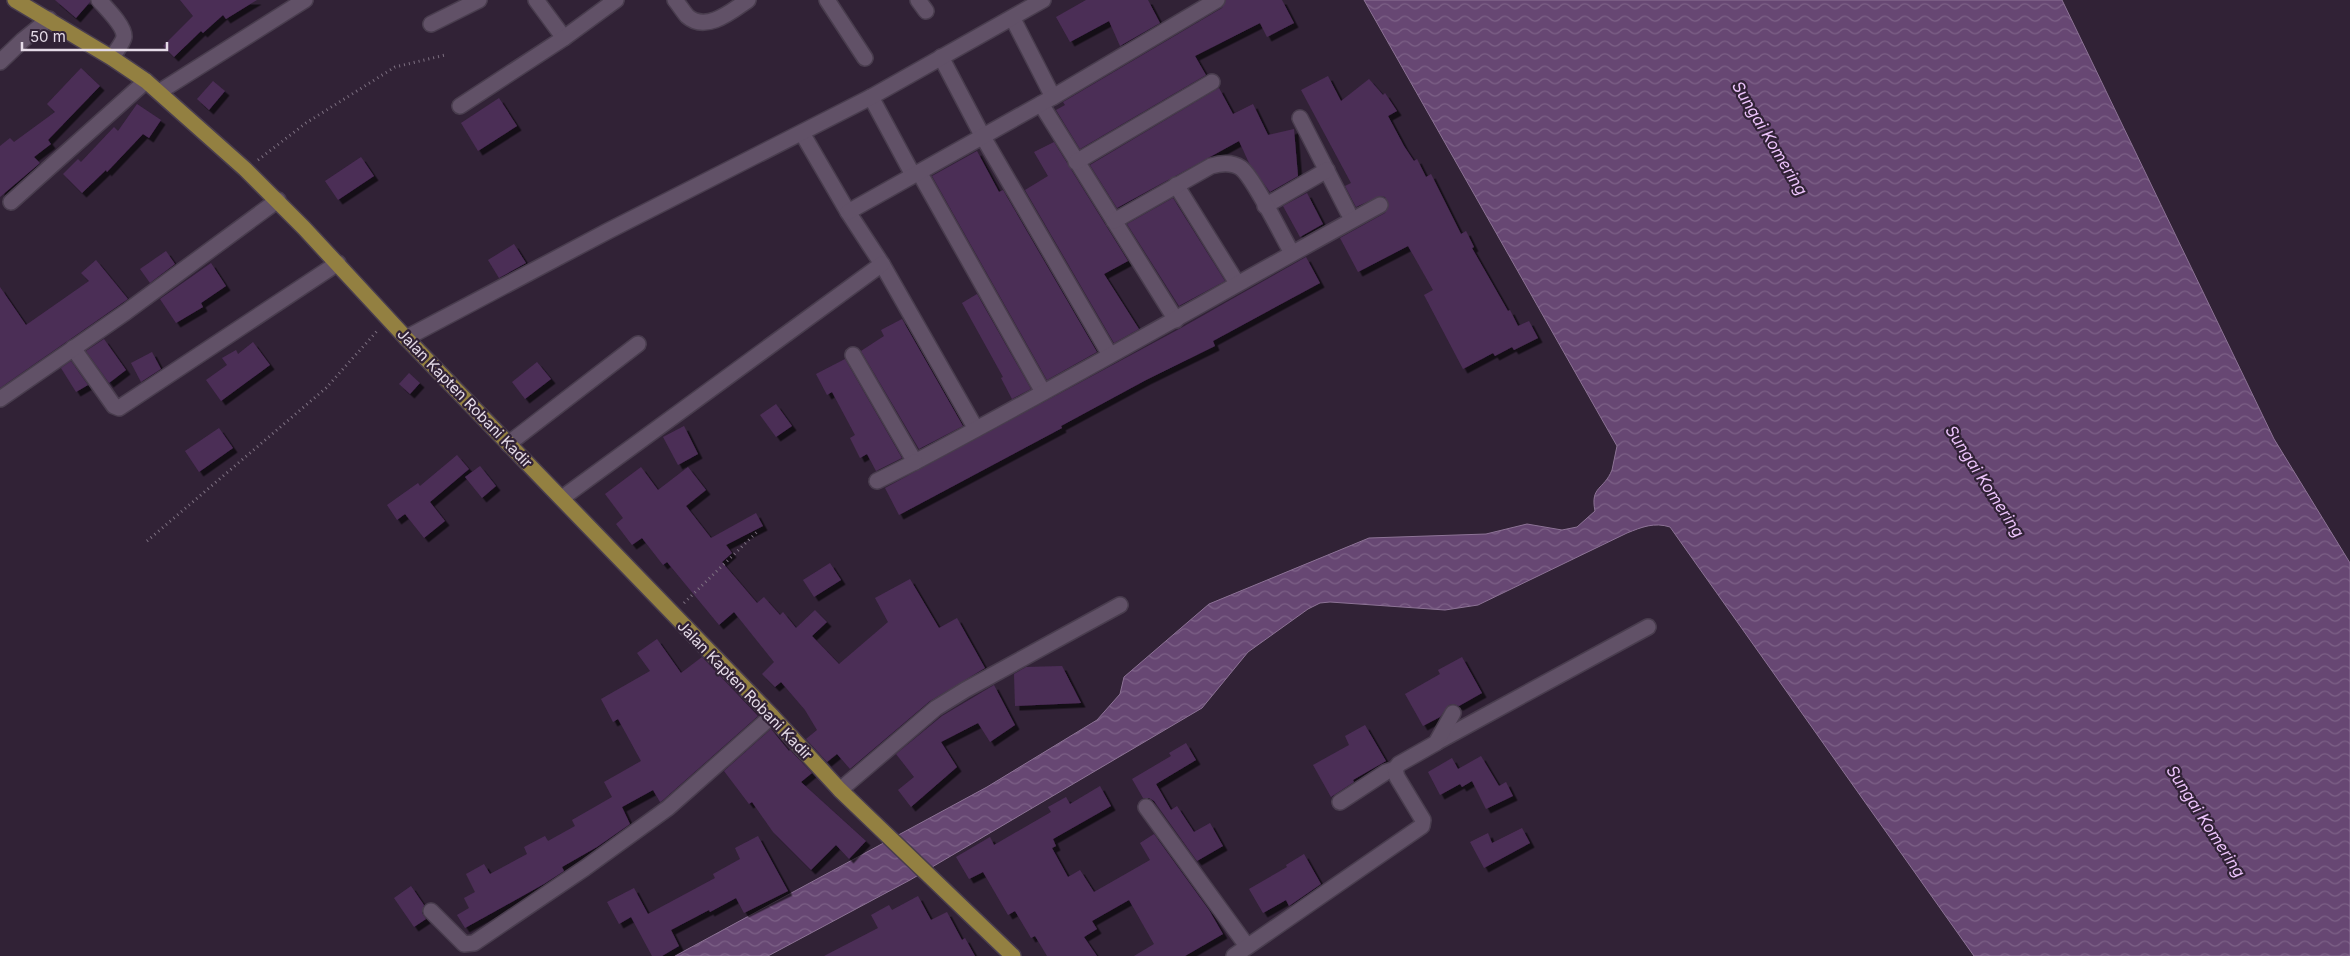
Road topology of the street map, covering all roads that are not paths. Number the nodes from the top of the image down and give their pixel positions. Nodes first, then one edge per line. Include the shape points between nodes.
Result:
1 (15, 0) edge
2 (98, 0) edge
3 (305, 0) edge
4 (479, 0) edge
5 (536, 0) edge
6 (616, 0) edge
7 (675, 0) edge
8 (748, 0) edge
9 (827, 0) edge
10 (1043, 0) edge
11 (1216, 0) edge
12 (49, 19) junction
13 (1012, 19) junction
14 (431, 24) dead end
15 (564, 38) junction
16 (941, 57) junction
17 (112, 58) junction
18 (865, 58) dead end
19 (0, 62) edge
20 (146, 81) junction
21 (1212, 82) dead end
22 (159, 92) junction
23 (871, 97) junction
24 (1047, 100) junction
25 (460, 106) dead end
26 (1300, 118) dead end
27 (802, 133) junction
28 (983, 136) junction
29 (1076, 162) junction
30 (1327, 170) junction
31 (916, 174) junction
32 (1176, 185) junction
33 (278, 200) junction
34 (11, 202) dead end
35 (1380, 204) dead end
36 (1265, 206) junction
37 (848, 212) junction
38 (1348, 212) dead end
39 (1114, 221) junction
40 (1292, 253) junction
41 (338, 263) junction
42 (882, 264) junction
43 (1237, 283) junction
44 (1176, 320) junction
45 (406, 338) junction
46 (638, 344) dead end
47 (73, 348) junction
48 (853, 355) dead end
49 (1110, 355) junction
50 (1043, 392) junction
51 (0, 399) edge
52 (976, 429) junction
53 (508, 444) junction
54 (915, 462) junction
55 (877, 481) dead end
56 (562, 498) junction
57 (1120, 605) dead end
58 (1648, 627) dead end
59 (1452, 713) dead end
60 (772, 716) junction
61 (1436, 743) junction
62 (1395, 769) junction
63 (840, 790) junction
64 (1340, 802) dead end
65 (1146, 807) dead end
66 (431, 911) dead end
67 (1247, 946) junction
68 (1013, 956) edge
69 (1234, 956) edge

1 - 12 main road, Jalan Kapten Robani Kadir
2 - 17 street via 124,34
3 - 22 street
4 - 14 street
5 - 15 street
6 - 15 street
7 - 8 street via 687,16 704,21 721,18
9 - 18 street
10 - 13 street
11 - 24 street
12 - 17 main road, Jalan Kapten Robani Kadir
12 - 19 street
13 - 16 street
13 - 24 street
15 - 25 street
16 - 23 street
16 - 28 street
17 - 20 main road, Jalan Kapten Robani Kadir
20 - 22 main road, Jalan Kapten Robani Kadir
20 - 34 street
21 - 29 street
22 - 33 main road, Jalan Kapten Robani Kadir
23 - 27 street
23 - 31 street
24 - 28 street
24 - 29 street
26 - 30 street
27 - 37 street
27 - 45 street
28 - 31 street
28 - 49 street
29 - 39 street
30 - 36 street
30 - 38 street
31 - 37 street
31 - 50 street
32 - 36 street via 1221,163 1235,165 1246,174
32 - 39 street
32 - 43 street
33 - 41 main road, Jalan Kapten Robani Kadir
33 - 47 street
35 - 40 street
36 - 40 street
37 - 42 street
39 - 44 street
40 - 43 street
41 - 45 main road, Jalan Kapten Robani Kadir
41 - 47 street via 119,408 114,406
42 - 52 street
42 - 56 street
43 - 44 street
44 - 49 street
45 - 53 main road, Jalan Kapten Robani Kadir
46 - 53 street
47 - 51 street
48 - 54 street
49 - 50 street
50 - 52 street
52 - 54 street
53 - 56 main road, Jalan Kapten Robani Kadir
54 - 55 street
56 - 60 main road, Jalan Kapten Robani Kadir
57 - 63 street via 936,708
58 - 61 street
59 - 61 street
60 - 63 main road, Jalan Kapten Robani Kadir
60 - 66 street via 668,808 474,943 464,944
61 - 62 street
62 - 64 street
62 - 67 street via 1423,820 1422,826
63 - 68 main road, Jalan Kapten Robani Kadir
65 - 67 street
67 - 69 street

